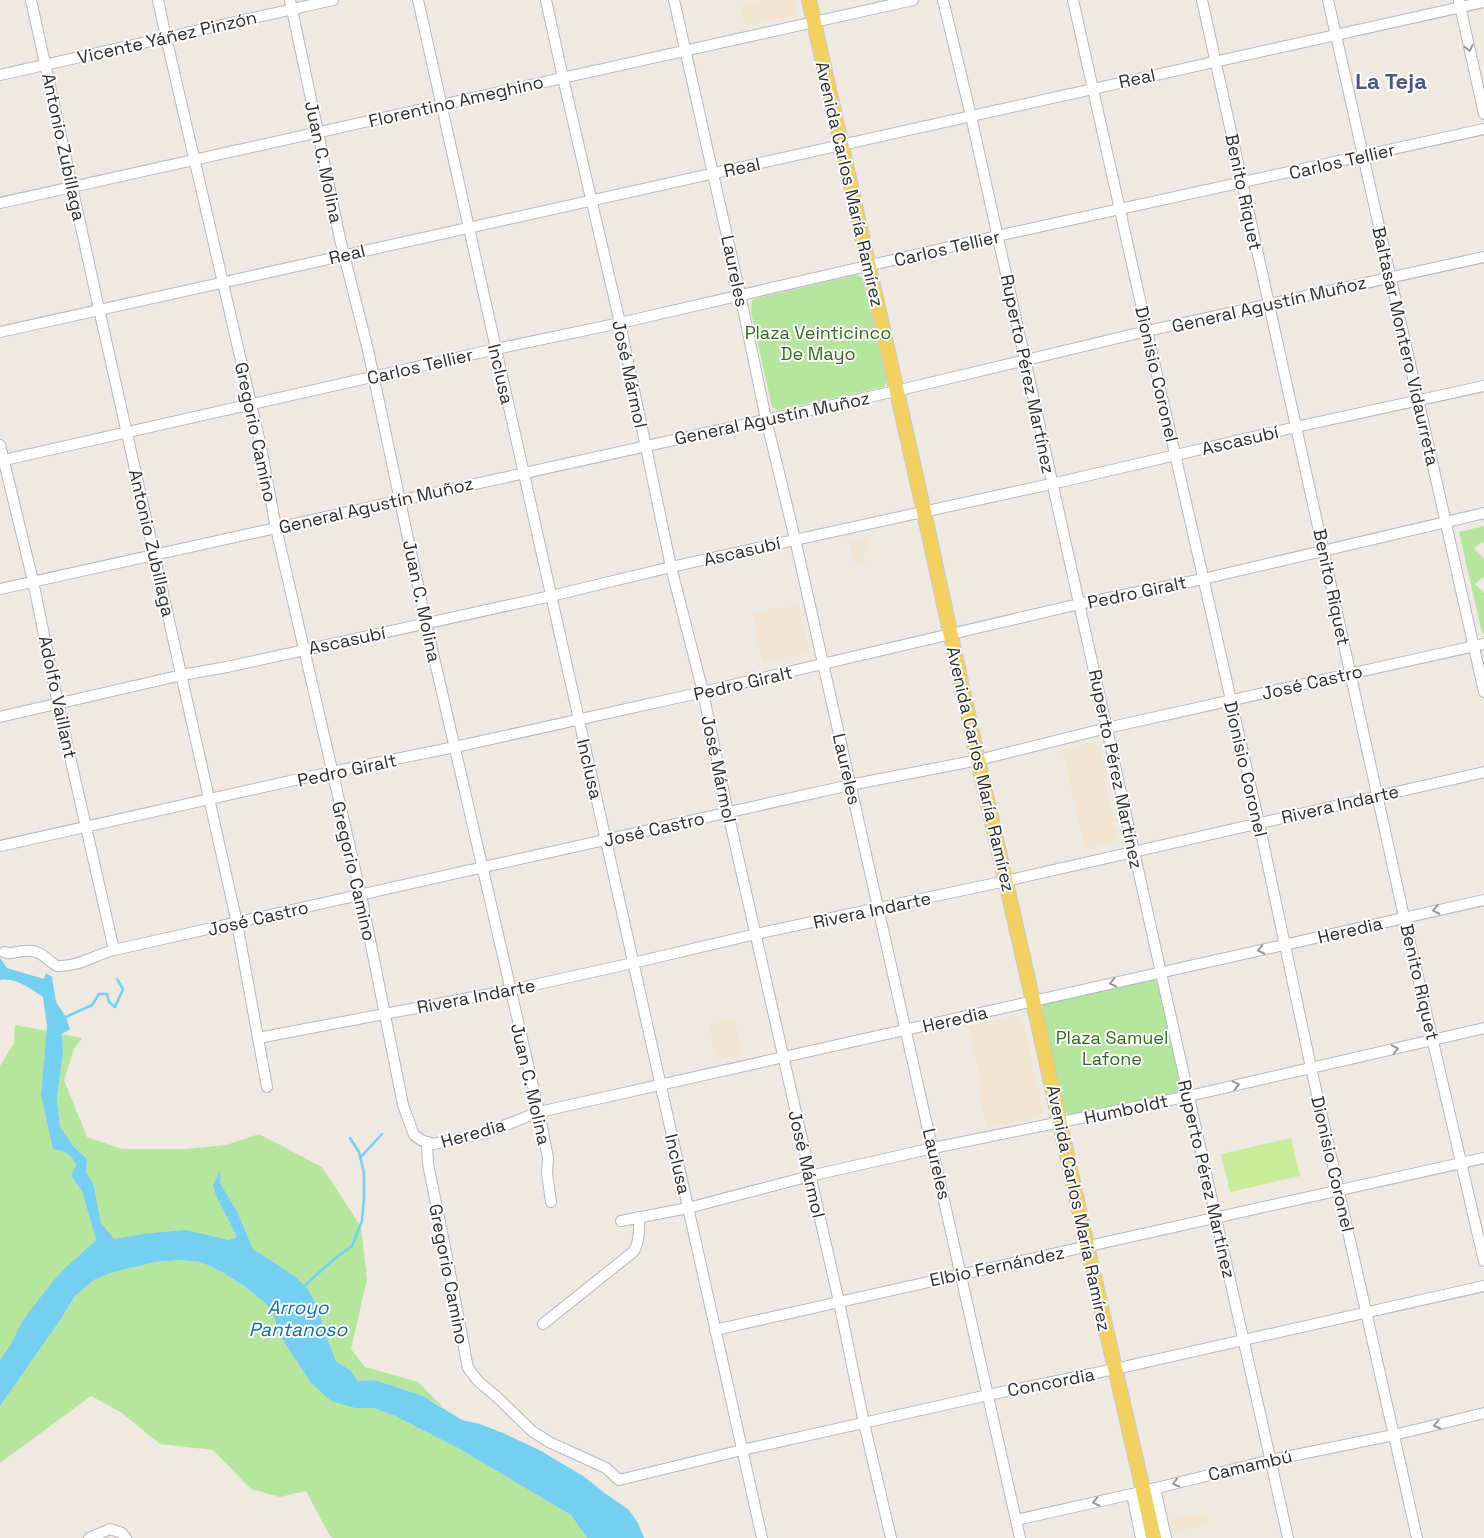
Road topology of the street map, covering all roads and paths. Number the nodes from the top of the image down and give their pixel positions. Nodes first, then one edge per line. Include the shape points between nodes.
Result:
1 (31, 0) edge
2 (158, 0) edge
3 (333, 0) edge
4 (418, 0) edge
5 (546, 0) edge
6 (674, 0) edge
7 (809, 0) edge
8 (913, 0) edge
9 (943, 0) edge
10 (1073, 0) edge
11 (1202, 0) edge
12 (1328, 0) edge
13 (1484, 2) edge
14 (1460, 3) edge
15 (291, 5) edge
16 (814, 22) junction
17 (1336, 34) junction
18 (166, 37) junction
19 (684, 50) junction
20 (1216, 61) junction
21 (46, 65) junction
22 (0, 75) edge
23 (563, 78) junction
24 (1093, 88) junction
25 (441, 105) junction
26 (1484, 114) edge
27 (971, 116) junction
28 (1484, 129) edge
29 (318, 132) junction
30 (841, 145) junction
31 (1364, 156) junction
32 (194, 160) junction
33 (713, 173) junction
34 (1242, 183) junction
35 (73, 187) junction
36 (591, 200) junction
37 (0, 203) edge
38 (1120, 210) junction
39 (468, 228) junction
40 (998, 236) junction
41 (344, 255) junction
42 (1484, 257) edge
43 (868, 266) junction
44 (1391, 277) junction
45 (222, 282) junction
46 (740, 294) junction
47 (1269, 304) junction
48 (99, 309) junction
49 (620, 323) junction
50 (1147, 331) junction
51 (0, 332) edge
52 (496, 348) junction
53 (1025, 359) junction
54 (373, 377) junction
55 (1484, 386) edge
56 (896, 391) junction
57 (1418, 400) junction
58 (250, 404) junction
59 (766, 419) junction
60 (1296, 427) junction
61 (127, 432) junction
62 (0, 445) edge
63 (645, 446) junction
64 (1175, 455) junction
65 (2, 460) edge
66 (524, 472) junction
67 (1052, 484) junction
68 (400, 500) junction
69 (924, 512) junction
70 (1484, 513) edge
71 (1446, 521) junction
72 (276, 528) junction
73 (795, 539) junction
74 (1324, 550) junction
75 (155, 554) junction
76 (671, 567) junction
77 (1203, 578) junction
78 (33, 582) junction
79 (0, 589) edge
80 (551, 596) junction
81 (1079, 604) junction
82 (426, 623) junction
83 (951, 634) junction
84 (1479, 645) edge
85 (305, 649) junction
86 (823, 664) junction
87 (1350, 673) junction
88 (182, 675) junction
89 (703, 692) junction
90 (1484, 692) edge
91 (1231, 701) junction
92 (58, 704) junction
93 (0, 717) edge
94 (579, 720) junction
95 (1107, 728) junction
96 (455, 748) junction
97 (978, 760) junction
98 (332, 772) junction
99 (1484, 772) edge
100 (850, 785) junction
101 (1378, 796) junction
102 (209, 800) junction
103 (728, 813) junction
104 (1259, 823) junction
105 (87, 827) junction
106 (606, 840) junction
107 (0, 846) edge
108 (1134, 851) junction
109 (483, 868) junction
110 (1006, 880) junction
111 (361, 895) junction
112 (1484, 900) edge
113 (879, 908) junction
114 (1404, 917) junction
115 (237, 923) junction
116 (756, 934) junction
117 (1284, 945) junction
118 (114, 950) junction
119 (4, 952) dead end
120 (633, 963) junction
121 (1161, 974) junction
122 (511, 990) junction
123 (1033, 1001) junction
124 (385, 1013) junction
125 (1484, 1028) edge
126 (906, 1031) junction
127 (258, 1038) junction
128 (1433, 1040) junction
129 (783, 1058) junction
130 (1311, 1068) junction
131 (660, 1085) junction
132 (267, 1087) dead end
133 (1189, 1096) junction
134 (540, 1112) junction
135 (1060, 1122) junction
136 (427, 1143) junction
137 (933, 1148) junction
138 (1484, 1158) edge
139 (1462, 1163) junction
140 (810, 1176) junction
141 (1339, 1190) junction
142 (551, 1202) dead end
143 (688, 1208) junction
144 (639, 1217) junction
145 (1217, 1218) junction
146 (621, 1221) dead end
147 (1087, 1246) junction
148 (1484, 1261) edge
149 (961, 1273) junction
150 (1484, 1286) edge
151 (839, 1302) junction
152 (1367, 1312) junction
153 (543, 1324) dead end
154 (715, 1330) junction
155 (1244, 1339) junction
156 (1115, 1369) junction
157 (988, 1395) junction
158 (1484, 1413) edge
159 (864, 1423) junction
160 (1394, 1435) junction
161 (742, 1450) junction
162 (1271, 1460) junction
163 (619, 1480) joint
164 (1143, 1491) junction
165 (1016, 1520) junction
166 (89, 1538) edge
167 (126, 1538) edge
168 (762, 1538) edge
169 (891, 1538) edge
170 (1020, 1538) edge
171 (1141, 1538) edge
172 (1154, 1538) edge
173 (1166, 1538) edge
174 (1288, 1538) edge
175 (1417, 1538) edge

1 - 21 street, Antonio Zubillaga
2 - 18 street, Gregorio Camino
3 - 15 street, Vicente Yáñez Pinzón
4 - 25 street, Inclusa
5 - 23 street, José Mármol
6 - 19 street, Laureles
7 - 16 main road, Avenida Carlos María Ramírez
8 - 16 street, Florentino Ameghino
9 - 27 street, Ruperto Pérez Martínez
10 - 24 street, Dionisio Coronel
11 - 20 street, Benito Riquet
12 - 17 street, Baltasar Montero Vidaurreta
13 - 14 street, Real
14 - 17 street, Real
14 -> 26 street
15 - 18 street, Vicente Yáñez Pinzón
15 - 29 street, Juan C. Molina
16 - 19 street, Florentino Ameghino
16 - 30 main road, Avenida Carlos María Ramírez
17 - 20 street, Real
17 - 31 street, Baltasar Montero Vidaurreta
18 - 21 street, Vicente Yáñez Pinzón
18 - 32 street, Gregorio Camino
19 - 23 street, Florentino Ameghino
19 - 33 street, Laureles
20 - 24 street, Real
20 - 34 street, Benito Riquet
21 - 22 street, Vicente Yáñez Pinzón
21 - 35 street, Antonio Zubillaga
23 - 25 street, Florentino Ameghino
23 - 36 street, José Mármol
24 - 27 street, Real
24 - 38 street, Dionisio Coronel
25 - 29 street, Florentino Ameghino
25 - 39 street, Inclusa
27 - 30 street, Real
27 - 40 street, Ruperto Pérez Martínez
28 - 31 street, Carlos Tellier
29 - 32 street, Florentino Ameghino
29 - 41 street, Juan C. Molina
30 - 33 street, Real
30 - 43 main road, Avenida Carlos María Ramírez
31 - 34 street, Carlos Tellier
31 - 44 street, Baltasar Montero Vidaurreta
32 - 35 street, Florentino Ameghino
32 - 45 street, Gregorio Camino
33 - 36 street, Real
33 - 46 street, Laureles
34 - 38 street, Carlos Tellier
34 - 47 street, Benito Riquet
35 - 37 street, Florentino Ameghino
35 - 48 street, Antonio Zubillaga
36 - 39 street, Real
36 - 49 street, José Mármol
38 - 40 street, Carlos Tellier
38 - 50 street, Dionisio Coronel
39 - 41 street, Real
39 - 52 street, Inclusa
40 - 43 street, Carlos Tellier
40 - 53 street, Ruperto Pérez Martínez
41 - 45 street, Real
41 - 54 street, Juan C. Molina
42 - 44 street, General Agustín Muñoz
43 - 46 street, Carlos Tellier
43 - 56 main road, Avenida Carlos María Ramírez
44 - 47 street, General Agustín Muñoz
44 - 57 street, Baltasar Montero Vidaurreta
45 - 48 street, Real
45 - 58 street, Gregorio Camino
46 - 49 street, Carlos Tellier
46 - 59 street, Laureles
47 - 50 street, General Agustín Muñoz
47 - 60 street, Benito Riquet
48 - 51 street, Real
48 - 61 street, Antonio Zubillaga
49 - 52 street, Carlos Tellier
49 - 63 street, José Mármol
50 - 53 street, General Agustín Muñoz
50 - 64 street, Dionisio Coronel
52 - 54 street, Carlos Tellier
52 - 66 street, Inclusa
53 - 56 street, General Agustín Muñoz
53 - 67 street, Ruperto Pérez Martínez
54 - 58 street, Carlos Tellier
54 - 68 street, Juan C. Molina
55 - 57 street, Ascasubí
56 - 59 street, General Agustín Muñoz
56 - 69 main road, Avenida Carlos María Ramírez
57 - 60 street, Ascasubí
57 - 71 street, Baltasar Montero Vidaurreta
58 - 61 street, Carlos Tellier
58 - 72 street, Gregorio Camino
59 - 63 street, General Agustín Muñoz
59 - 73 street, Laureles
60 - 64 street, Ascasubí
60 - 74 street, Benito Riquet
61 - 65 street, Carlos Tellier
61 - 75 street, Antonio Zubillaga
62 - 65 street, Adolfo Vaillant
63 - 66 street, General Agustín Muñoz
63 - 76 street, José Mármol
64 - 67 street, Ascasubí
64 - 77 street, Dionisio Coronel
65 - 78 street, Adolfo Vaillant
66 - 68 street, General Agustín Muñoz
66 - 80 street, Inclusa
67 - 69 street, Ascasubí
67 - 81 street, Ruperto Pérez Martínez
68 - 72 street, General Agustín Muñoz
68 - 82 street, Juan C. Molina
69 - 73 street, Ascasubí
69 - 83 main road, Avenida Carlos María Ramírez
70 - 71 street, Pedro Giralt
71 - 74 street, Pedro Giralt
71 - 84 street, Baltasar Montero Vidaurreta
72 - 75 street, General Agustín Muñoz
72 - 85 street, Gregorio Camino
73 - 76 street, Ascasubí
73 - 86 street, Laureles
74 - 77 street, Pedro Giralt
74 - 87 street, Benito Riquet
75 - 78 street, General Agustín Muñoz
75 - 88 street, Antonio Zubillaga
76 - 80 street, Ascasubí
76 - 89 street, José Mármol
77 - 81 street, Pedro Giralt
77 - 91 street, Dionisio Coronel
78 - 79 street, General Agustín Muñoz
78 - 92 street, Adolfo Vaillant
80 - 82 street, Ascasubí
80 - 94 street, Inclusa
81 - 83 street, Pedro Giralt
81 - 95 street, Ruperto Pérez Martínez
82 - 85 street, Ascasubí
82 - 96 street, Juan C. Molina
83 - 86 street, Pedro Giralt
83 - 97 main road, Avenida Carlos María Ramírez
84 - 87 street, José Castro
84 - 90 street, Baltasar Montero Vidaurreta
85 - 88 street, Ascasubí
85 - 98 street, Gregorio Camino
86 - 89 street, Pedro Giralt
86 - 100 street, Laureles
87 - 91 street, José Castro
87 - 101 street, Benito Riquet
88 - 92 street, Ascasubí
88 - 102 street, Antonio Zubillaga
89 - 94 street, Pedro Giralt
89 - 103 street, José Mármol
91 - 95 street, José Castro
91 - 104 street, Dionisio Coronel
92 - 93 street, Ascasubí
92 - 105 street, Adolfo Vaillant
94 - 96 street, Pedro Giralt
94 - 106 street, Inclusa
95 - 97 street, José Castro
95 - 108 street, Ruperto Pérez Martínez
96 - 98 street, Pedro Giralt
96 - 109 street, Juan C. Molina
97 - 100 street, José Castro
97 - 110 main road, Avenida Carlos María Ramírez
98 - 102 street, Pedro Giralt
98 - 111 street, Gregorio Camino
99 - 101 street, Rivera Indarte
100 - 103 street, José Castro
100 - 113 street, Laureles
101 - 104 street, Rivera Indarte
101 - 114 street, Benito Riquet
102 - 105 street, Pedro Giralt
102 - 115 street, Antonio Zubillaga
103 - 106 street, José Castro
103 - 116 street, José Mármol
104 - 108 street, Rivera Indarte
104 - 117 street, Dionisio Coronel
105 - 107 street, Pedro Giralt
105 - 118 street, Adolfo Vaillant
106 - 109 street, José Castro
106 - 120 street, Inclusa
108 - 110 street, Rivera Indarte
108 - 121 street, Ruperto Pérez Martínez
109 - 111 street, José Castro
109 - 122 street, Juan C. Molina
110 - 113 street, Rivera Indarte
110 - 123 main road, Avenida Carlos María Ramírez
111 - 115 street, José Castro
111 - 124 street, Gregorio Camino
112 -> 114 street, Heredia
113 - 116 street, Rivera Indarte
113 - 126 street, Laureles
114 - 117 street, Heredia
114 - 128 street, Benito Riquet
115 - 118 street, José Castro
115 - 127 street, Antonio Zubillaga
116 - 120 street, Rivera Indarte
116 - 129 street, José Mármol
117 -> 121 street, Heredia
117 - 130 street, Dionisio Coronel
118 - 119 street, José Castro via 63,966 57,966 35,952
120 - 122 street, Rivera Indarte
120 - 131 street, Inclusa
121 -> 123 street, Heredia
121 - 133 street, Ruperto Pérez Martínez
122 - 124 street, Rivera Indarte
122 - 134 street, Juan C. Molina
123 - 126 street, Heredia
123 - 135 main road, Avenida Carlos María Ramírez
124 - 127 street, Rivera Indarte
124 - 136 street, Gregorio Camino via 403,1105 412,1132
125 - 128 street, Humboldt
126 - 129 street, Heredia
126 - 137 street, Laureles
127 - 132 street, Antonio Zubillaga
130 -> 128 street, Humboldt
128 - 139 street, Benito Riquet
129 - 131 street, Heredia
129 - 140 street, José Mármol
133 -> 130 street, Humboldt
130 - 141 street, Dionisio Coronel
131 - 134 street, Heredia
131 - 143 street, Inclusa
133 - 135 street, Humboldt
133 - 145 street, Ruperto Pérez Martínez
134 - 136 street, Heredia via 485,1133 440,1144
134 - 142 street, Juan C. Molina
135 - 137 street, Humboldt
135 - 147 main road, Avenida Carlos María Ramírez
136 - 163 street, Gregorio Camino via 428,1164 468,1368 532,1431 556,1446 594,1461
137 - 140 street, Humboldt
137 - 149 street, Laureles
138 - 139 street, Elbio Fernández
139 - 141 street, Elbio Fernández
139 - 148 street, Benito Riquet
140 - 143 street, Humboldt
140 - 151 street, José Mármol
141 - 145 street, Elbio Fernández
141 - 152 street, Dionisio Coronel
143 - 144 street, Humboldt
143 - 154 street, Inclusa
144 - 146 street, Humboldt
144 - 153 street via 634,1252
145 - 147 street, Elbio Fernández
145 - 155 street, Ruperto Pérez Martínez
147 - 149 street, Elbio Fernández
147 - 156 main road, Avenida Carlos María Ramírez
149 - 151 street, Elbio Fernández
149 - 157 street, Laureles
150 - 152 street, Concordia
151 - 154 street, Elbio Fernández
151 - 159 street, José Mármol
152 - 155 street, Concordia
152 - 160 street, Dionisio Coronel
154 - 161 street, Inclusa
155 - 156 street, Concordia
155 - 162 street, Ruperto Pérez Martínez
156 - 157 street, Concordia
156 - 164 main road, Avenida Carlos María Ramírez
157 - 159 street, Concordia
157 - 165 street, Laureles
158 -> 160 street, Camambú
159 - 161 street, Concordia
159 - 169 street, José Mármol
160 - 162 street, Camambú
160 - 175 street, Dionisio Coronel
161 - 163 street, Concordia
161 - 168 street, Inclusa
162 -> 164 street, Camambú
162 - 174 street, Ruperto Pérez Martínez
164 -> 165 street, Camambú
164 - 171 street, Avenida Carlos María Ramírez
164 - 172 main road, Avenida Carlos María Ramírez
164 - 173 street, Avenida Carlos María Ramírez
165 - 170 street, Laureles
166 - 167 street via 110,1529

